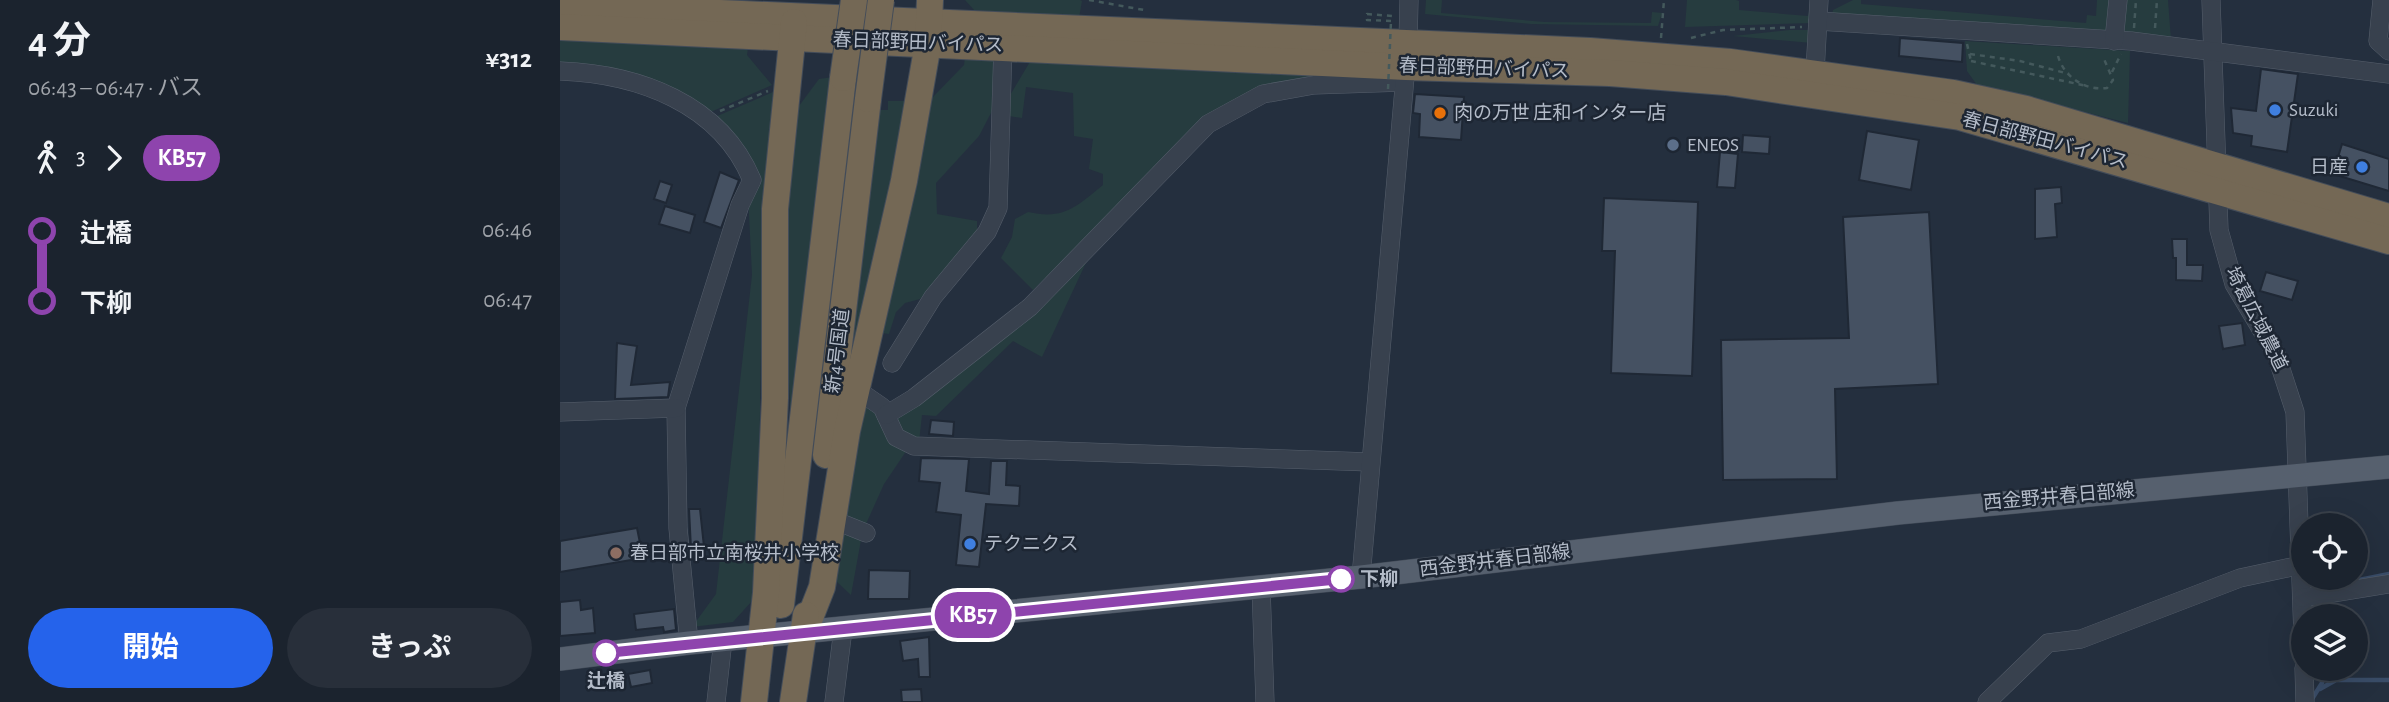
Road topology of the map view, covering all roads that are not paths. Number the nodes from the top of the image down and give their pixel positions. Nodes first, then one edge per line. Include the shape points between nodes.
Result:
1 (854, 0) edge
2 (881, 0) edge
3 (1409, 0) edge
4 (1819, 0) edge
5 (2118, 0) edge
6 (2211, 0) edge
7 (2382, 0) edge
8 (560, 6) edge
9 (795, 17) edge
10 (1818, 21) junction
11 (929, 22) edge
12 (560, 27) edge
13 (1003, 46) junction
14 (2117, 48) junction
15 (2213, 50) junction
16 (2389, 51) edge
17 (1406, 64) junction
18 (560, 71) edge
19 (1815, 72) junction
20 (2389, 74) edge
21 (2219, 177) junction
22 (2389, 217) edge
23 (2389, 241) edge
24 (892, 363) dead end
25 (856, 389) junction
26 (676, 408) junction
27 (560, 412) edge
28 (886, 415) junction
29 (1370, 462) junction
30 (2389, 467) edge
31 (2299, 475) junction
32 (2300, 513) edge
33 (831, 519) junction
34 (866, 533) dead end
35 (2291, 567) edge
36 (1361, 577) junction
37 (2389, 583) edge
38 (1261, 587) junction
39 (2302, 590) edge
40 (2302, 598) junction
41 (2302, 604) edge
42 (844, 629) junction
43 (804, 633) junction
44 (769, 636) junction
45 (723, 640) junction
46 (689, 643) junction
47 (560, 659) edge
48 (2304, 681) edge
49 (716, 702) edge
50 (754, 702) edge
51 (767, 702) edge
52 (793, 702) edge
53 (834, 702) edge
54 (1265, 702) edge
55 (1987, 702) edge
56 (2305, 702) edge

1 - 44 highway, 新4号国道, bridge
2 - 43 highway, 新4号国道, bridge
3 - 17 street
4 - 10 street
5 - 14 street
6 - 15 street, 埼葛広域農道
7 - 16 street via 2378,41
8 - 9 highway, 春日部野田バイパス
9 - 11 highway, 春日部野田バイパス
9 - 12 highway, 春日部野田バイパス
9 - 44 highway via 773,239 775,398
10 - 14 street
10 - 19 street
11 - 13 highway, 春日部野田バイパス
11 - 17 highway, 春日部野田バイパス
11 - 25 highway via 904,181
13 - 17 highway, 春日部野田バイパス
13 - 24 street via 998,208 988,232 933,297
14 - 15 street
15 - 20 street
15 - 21 street, 埼葛広域農道
17 - 19 highway, 春日部野田バイパス via 1590,51
17 - 21 highway, 春日部野田バイパス via 1610,73 1813,92 1960,117
17 - 28 street via 1263,94 1208,124 1030,307
17 - 29 street
18 - 26 street via 629,79 707,117 730,139 752,180
19 - 21 highway, 春日部野田バイパス via 2026,109
21 - 22 highway, 春日部野田バイパス
21 - 23 highway, 春日部野田バイパス
21 - 31 street, 埼葛広域農道 via 2219,230 2234,285 2276,354 2290,391
25 - 28 street
25 - 33 highway
26 - 27 street
26 - 46 street via 678,528
28 - 29 street via 896,437 914,446
29 - 36 street
30 - 31 main road, 西金野井春日部線
31 - 32 street, 埼葛広域農道
31 - 36 main road, 西金野井春日部線 via 1898,513
33 - 34 street
33 - 43 highway via 822,587
35 - 55 street via 2240,578 2081,639 2048,643
36 - 38 main road, 西金野井春日部線
37 - 40 street
38 - 42 main road, 西金野井春日部線
38 - 54 street
39 - 40 street, 埼葛広域農道
40 - 41 street, 埼葛広域農道
42 - 43 main road, 西金野井春日部線
42 - 53 street
43 - 44 main road, 西金野井春日部線
43 - 52 highway, 新4号国道
44 - 45 main road, 西金野井春日部線
44 - 50 highway
44 - 51 highway, 新4号国道
45 - 46 main road, 西金野井春日部線
45 - 49 street
46 - 47 main road, 西金野井春日部線
48 - 56 street

